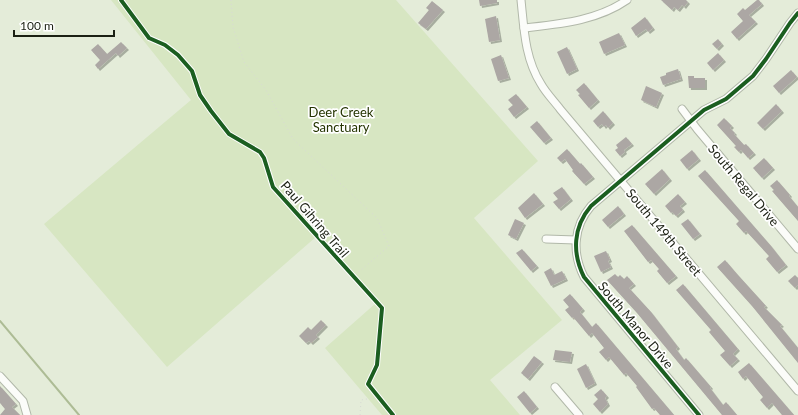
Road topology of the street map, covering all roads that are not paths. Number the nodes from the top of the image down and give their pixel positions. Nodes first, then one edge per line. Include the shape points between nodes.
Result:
1 (521, 0) edge
2 (627, 0) edge
3 (798, 13) edge
4 (524, 28) junction
5 (682, 109) dead end
6 (691, 121) junction
7 (621, 180) junction
8 (546, 239) dead end
9 (576, 240) junction
10 (798, 249) edge
11 (0, 376) edge
12 (555, 387) dead end
13 (798, 391) edge
14 (27, 415) edge
15 (579, 415) edge
16 (699, 415) edge

1 - 4 street, South 149th Street
2 - 4 street via 588,18
3 - 6 street via 753,76 726,99 704,110
4 - 7 street, South 149th Street via 531,62 542,86
5 - 6 street, South Regal Drive
6 - 7 street
6 - 10 street, South Regal Drive
7 - 9 street via 586,212
7 - 13 street, South 149th Street
8 - 9 street
9 - 16 street, South Manor Drive via 575,249 584,277
11 - 14 street via 23,401
12 - 15 street

